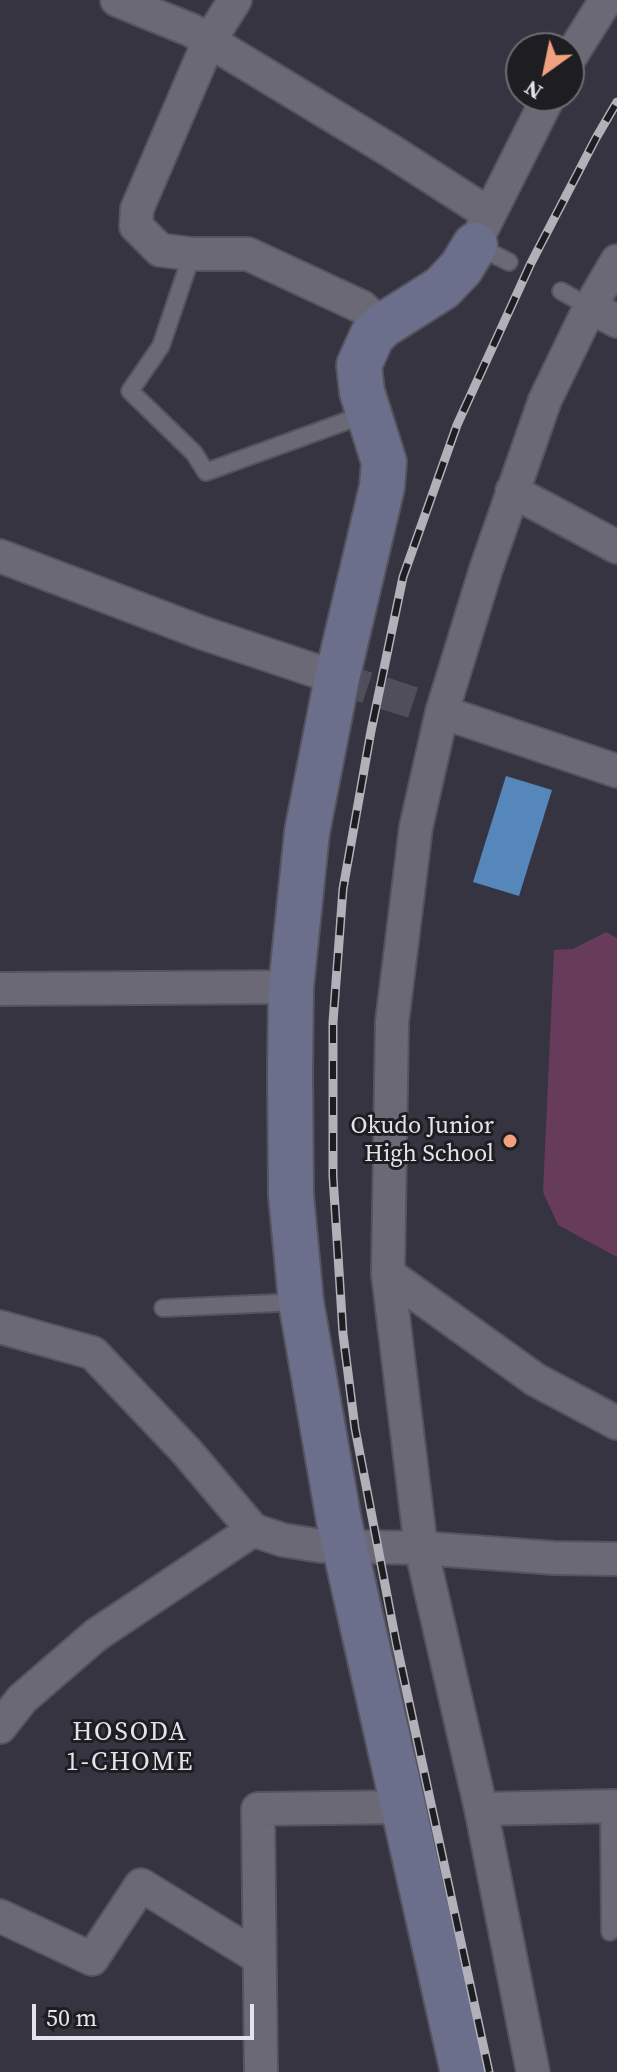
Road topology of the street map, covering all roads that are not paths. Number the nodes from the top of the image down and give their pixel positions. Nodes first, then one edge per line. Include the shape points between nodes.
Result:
1 (117, 0) edge
2 (235, 0) edge
3 (604, 1) edge
4 (585, 32) edge
5 (209, 41) junction
6 (543, 112) edge
7 (491, 240) junction
8 (192, 254) junction
9 (617, 261) edge
10 (561, 291) dead end
11 (604, 314) edge
12 (382, 326) junction
13 (368, 414) junction
14 (512, 491) junction
15 (617, 547) edge
16 (0, 556) edge
17 (337, 678) junction
18 (442, 712) junction
19 (617, 771) edge
20 (291, 987) junction
21 (0, 989) edge
22 (388, 1274) junction
23 (301, 1302) junction
24 (163, 1308) dead end
25 (0, 1327) edge
26 (617, 1423) edge
27 (253, 1530) junction
28 (344, 1546) junction
29 (421, 1548) junction
30 (617, 1559) edge
31 (0, 1727) edge
32 (613, 1806) edge
33 (402, 1807) junction
34 (481, 1809) junction
35 (0, 1916) edge
36 (610, 1932) dead end
37 (258, 1957) junction
38 (261, 2072) edge
39 (463, 2072) edge
40 (533, 2072) edge

1 - 5 street
2 - 5 street
3 - 4 street
5 - 7 street via 391,151
5 - 8 street via 137,209 136,226 160,250
6 - 7 street
7 - 12 street via 442,288
8 - 12 street via 248,254 362,307
8 - 13 lane via 161,346 130,391 194,453 206,472
9 - 11 street
10 - 11 lane
11 - 14 street via 545,400
12 - 13 street via 359,365
13 - 17 street via 384,462 382,487
14 - 15 street
14 - 18 street
16 - 17 street
17 - 20 street via 307,832
18 - 19 street
18 - 22 street via 416,827 392,1022
20 - 21 street
20 - 23 street via 291,1195
22 - 26 street via 536,1380
22 - 29 street
23 - 24 lane
23 - 28 street
25 - 27 street via 93,1353
27 - 28 street via 283,1540
27 - 31 street via 96,1635 22,1699
28 - 29 street
28 - 33 street
29 - 30 street
29 - 34 street
32 - 34 street
32 - 36 lane
33 - 37 street via 258,1809
33 - 39 street
34 - 40 street
35 - 37 street via 92,1959 141,1885
37 - 38 street

